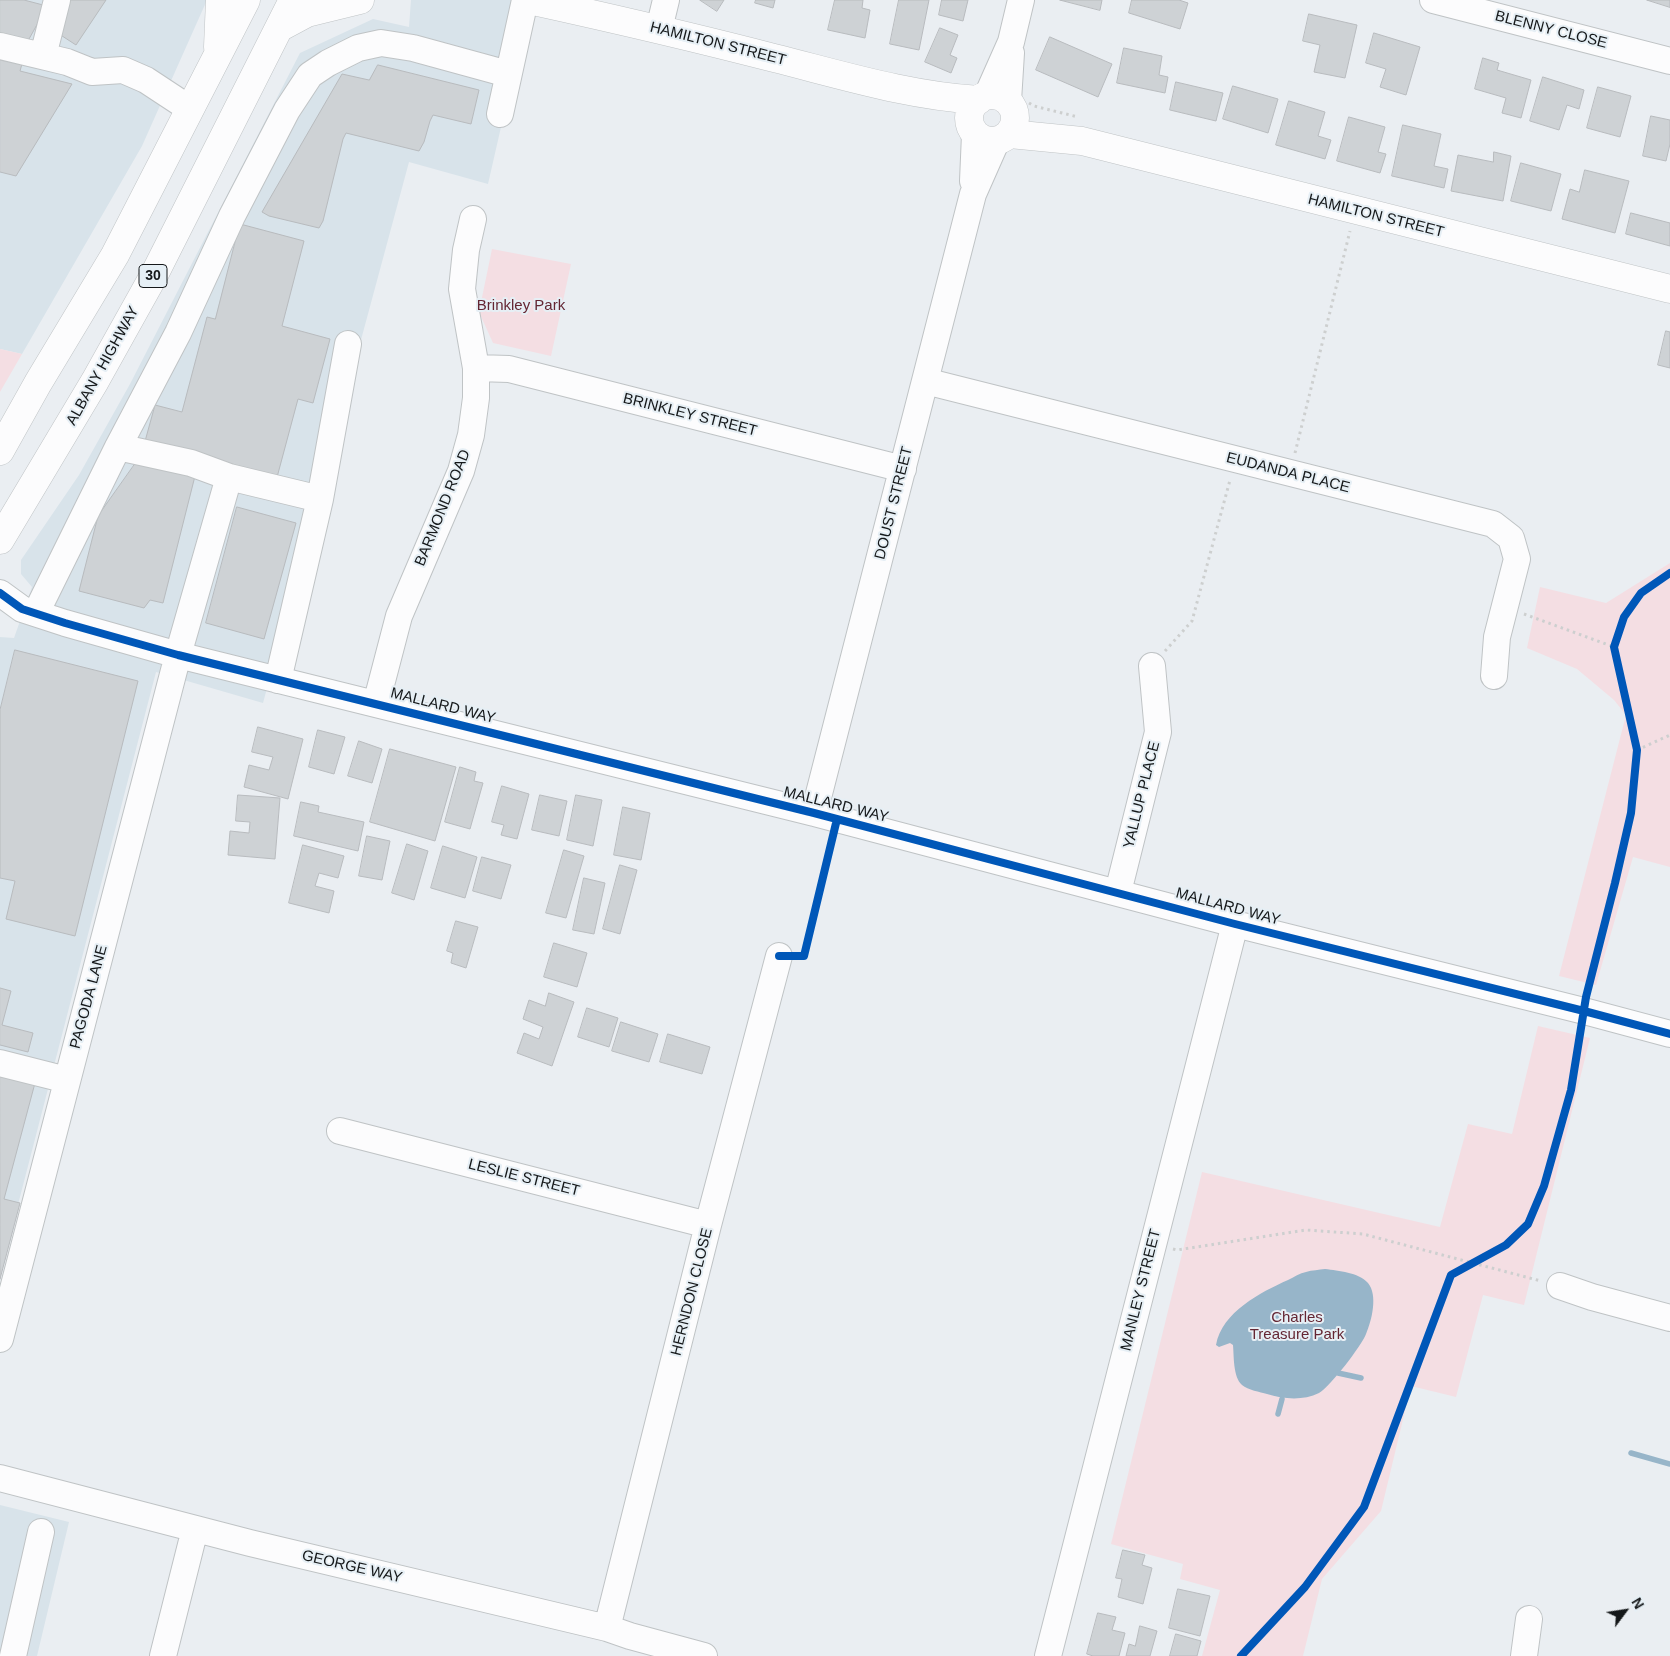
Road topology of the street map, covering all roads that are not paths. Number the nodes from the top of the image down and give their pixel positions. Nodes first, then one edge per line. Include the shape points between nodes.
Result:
1 (57, 0) edge
2 (220, 0) edge
3 (246, 0) edge
4 (293, 0) edge
5 (360, 0) edge
6 (525, 0) edge
7 (529, 0) edge
8 (666, 0) edge
9 (1021, 0) edge
10 (1433, 0) edge
11 (279, 28) junction
12 (659, 29) junction
13 (0, 46) edge
14 (43, 56) junction
15 (217, 56) junction
16 (1670, 61) edge
17 (508, 74) junction
18 (190, 109) junction
19 (500, 114) dead end
20 (992, 118) junction
21 (473, 218) dead end
22 (1670, 289) edge
23 (348, 344) dead end
24 (476, 368) junction
25 (925, 381) junction
26 (118, 447) junction
27 (0, 451) edge
28 (903, 469) junction
29 (229, 477) junction
30 (320, 499) junction
31 (0, 540) edge
32 (0, 593) edge
33 (29, 611) junction
34 (178, 655) junction
35 (1152, 666) road end
36 (1494, 676) dead end
37 (278, 680) junction
38 (376, 704) junction
39 (814, 813) junction
40 (1118, 892) junction
41 (1235, 924) junction
42 (780, 956) dead end
43 (1670, 1034) edge
44 (0, 1064) edge
45 (67, 1080) junction
46 (340, 1131) dead end
47 (708, 1225) junction
48 (1560, 1286) road end
49 (1670, 1318) edge
50 (0, 1339) edge
51 (0, 1478) edge
52 (194, 1529) junction
53 (41, 1532) dead end
54 (1529, 1619) dead end
55 (607, 1628) junction
56 (13, 1656) edge
57 (163, 1656) edge
58 (704, 1656) edge
59 (1048, 1656) edge
60 (1524, 1656) edge

1 - 14 street
2 - 15 main road
3 - 15 main road
4 - 11 main road, ALBANY HIGHWAY / 30
5 - 11 main road via 307,14
6 - 17 street
7 - 12 main road, HAMILTON STREET
8 - 12 street
9 - 20 street, DOUST STREET
10 - 16 street, BLENNY CLOSE
11 - 31 main road, ALBANY HIGHWAY / 30 via 143,294
12 - 20 main road, HAMILTON STREET via 905,91 958,99
13 - 14 street
14 - 18 street via 92,72 123,70 146,80
15 - 18 main road
17 - 19 street
17 - 26 street via 413,48 381,43 358,48 310,75 287,110 240,200 178,333
18 - 27 main road via 114,255
20 - 22 main road, HAMILTON STREET
20 - 25 street, DOUST STREET
21 - 24 street, BARMOND ROAD via 462,288
23 - 30 street
24 - 28 street, BRINKLEY STREET via 509,369
24 - 38 street, BARMOND ROAD via 471,435 461,470 399,616
25 - 28 street, DOUST STREET
25 - 36 street, EUDANDA PLACE via 1493,524 1511,538 1517,559 1497,637
26 - 29 street via 191,462
26 - 33 street
28 - 39 street, DOUST STREET
29 - 30 street
29 - 34 street, PAGODA LANE
30 - 37 street
32 - 33 street, MALLARD WAY
33 - 34 street, MALLARD WAY
34 - 37 street, MALLARD WAY
34 - 45 street, PAGODA LANE
35 - 40 street, YALLUP PLACE via 1158,732
37 - 38 street, MALLARD WAY
38 - 39 street, MALLARD WAY
39 - 40 street, MALLARD WAY
40 - 41 street, MALLARD WAY
41 - 43 street, MALLARD WAY
41 - 59 street, MANLEY STREET
42 - 47 street, HERNDON CLOSE
44 - 45 street
45 - 50 street, PAGODA LANE
46 - 47 street, LESLIE STREET
47 - 55 street, HERNDON CLOSE
48 - 49 street
51 - 52 street, GEORGE WAY
52 - 55 street, GEORGE WAY
52 - 57 street
53 - 56 street
54 - 60 street
55 - 58 street, GEORGE WAY

